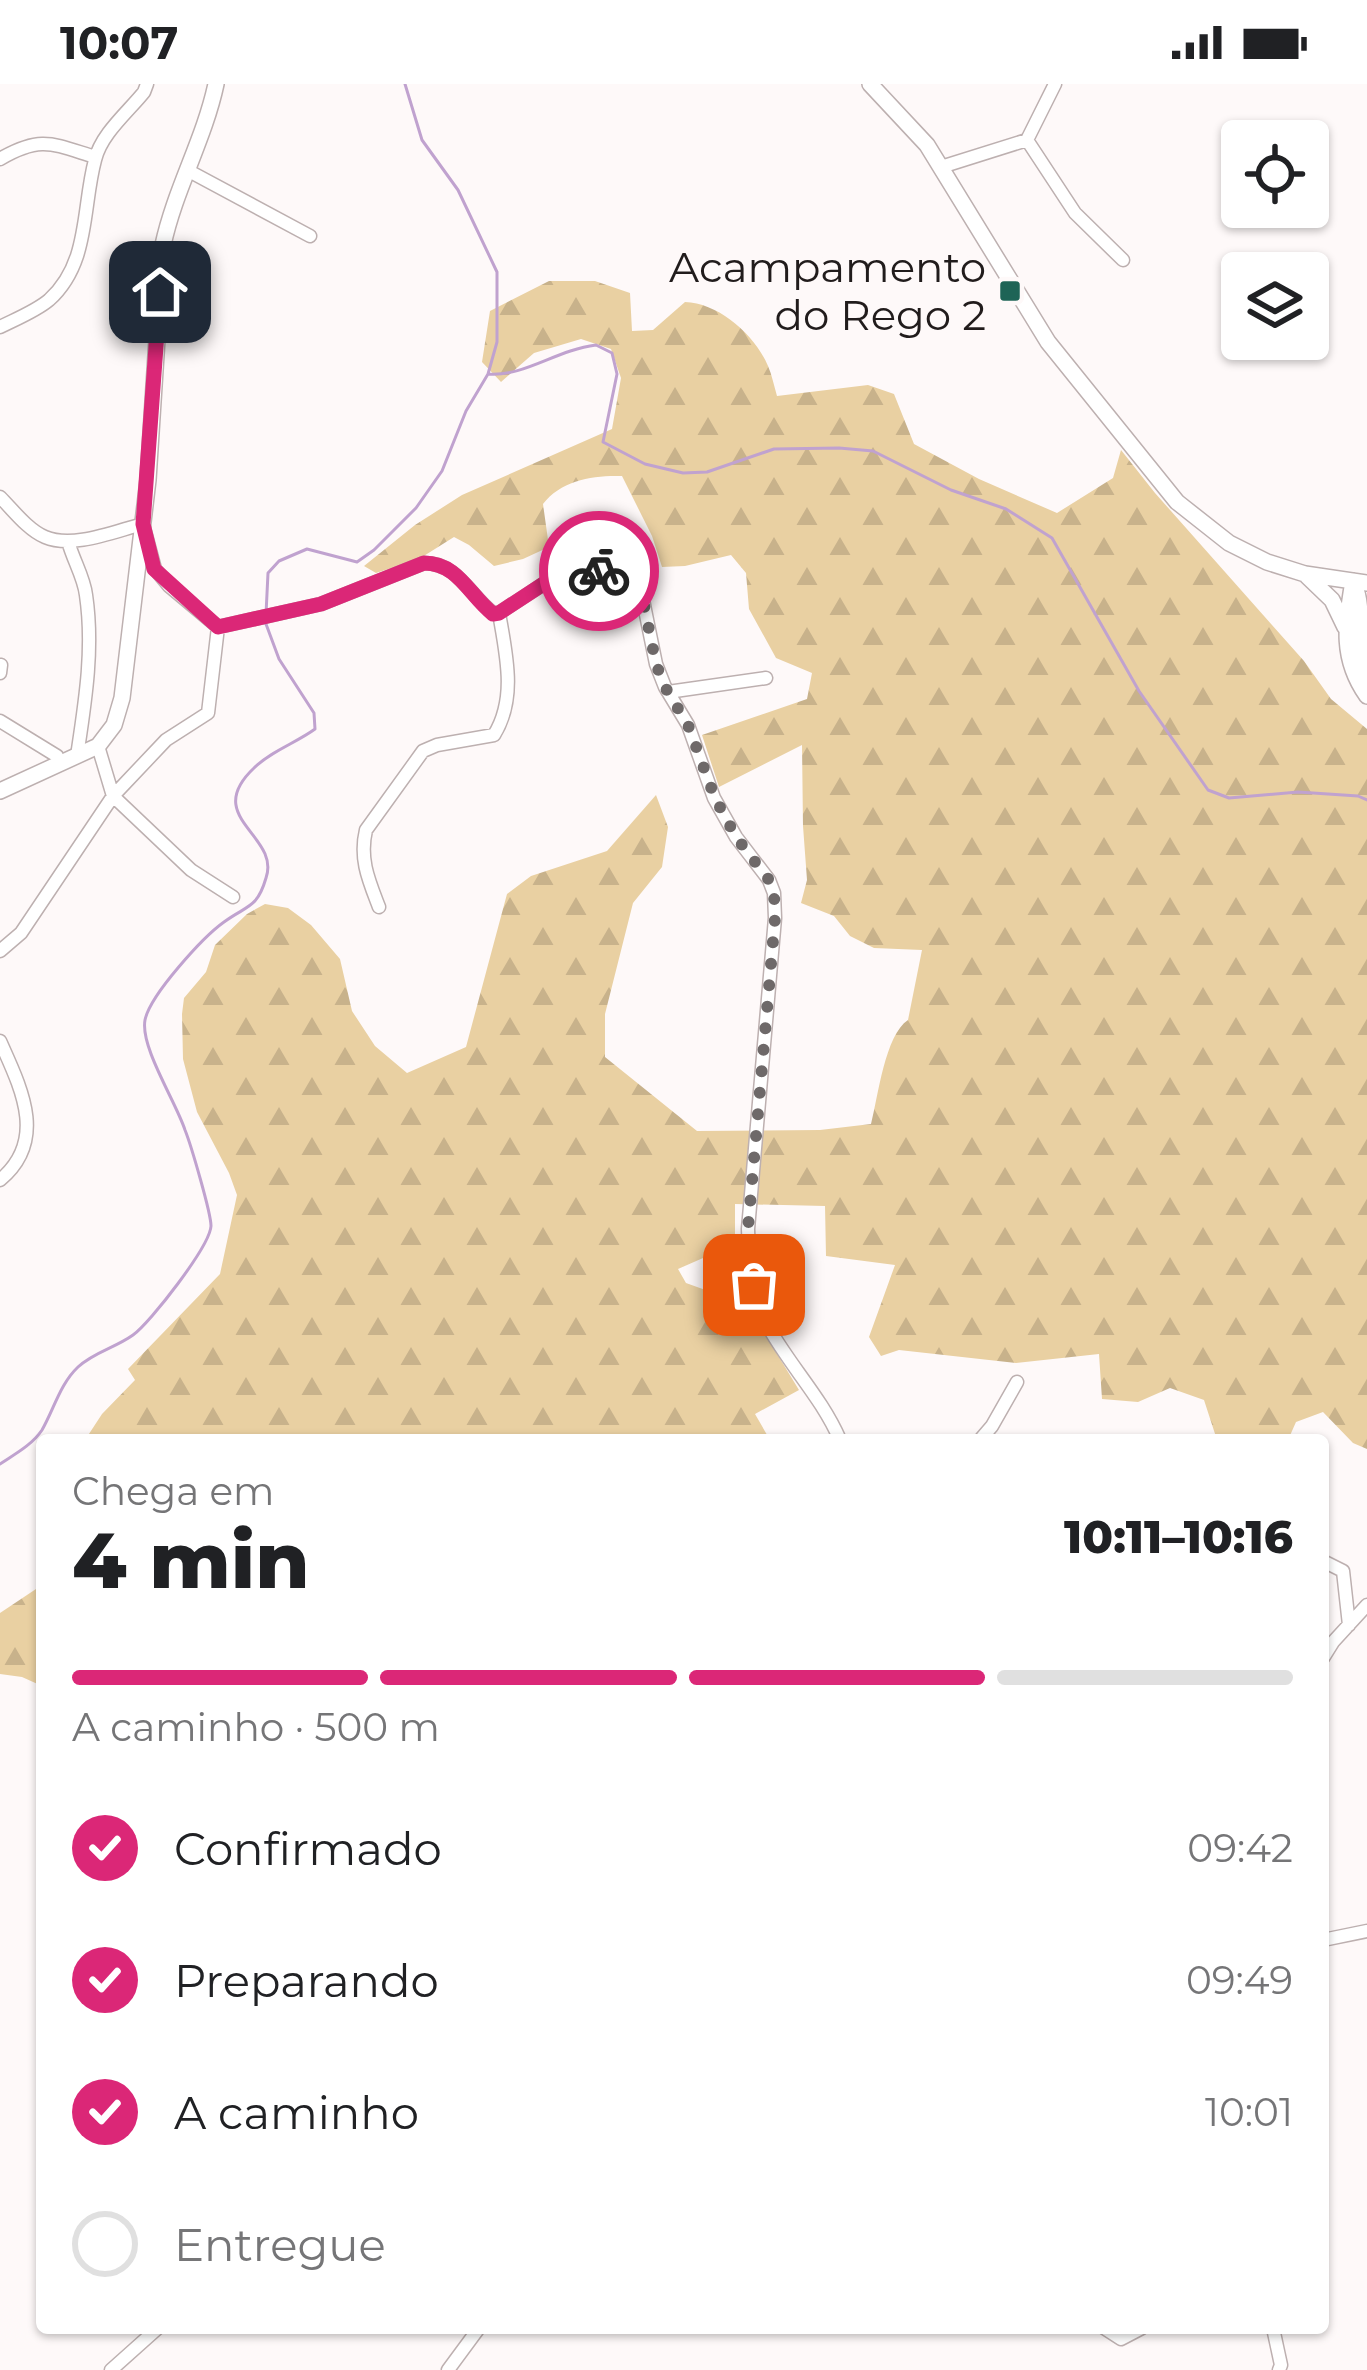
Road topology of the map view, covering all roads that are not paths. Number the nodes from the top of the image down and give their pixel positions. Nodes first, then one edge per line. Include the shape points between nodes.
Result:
1 (147, 84) edge
2 (216, 84) edge
3 (870, 84) edge
4 (1055, 84) edge
5 (1027, 140) junction
6 (95, 157) junction
7 (0, 159) edge
8 (941, 167) junction
9 (187, 170) junction
10 (310, 236) dead end
11 (1124, 260) dead end
12 (0, 327) edge
13 (0, 497) edge
14 (143, 524) junction
15 (68, 542) junction
16 (1305, 574) junction
17 (1360, 582) edge
18 (499, 613) junction
19 (1365, 617) edge
20 (218, 627) junction
21 (1346, 627) junction
22 (1367, 675) edge
23 (766, 678) dead end
24 (668, 692) junction
25 (1367, 696) edge
26 (0, 721) edge
27 (98, 746) junction
28 (77, 756) junction
29 (60, 764) junction
30 (0, 791) edge
31 (113, 796) junction
32 (233, 898) dead end
33 (379, 908) dead end
34 (0, 951) edge
35 (0, 1041) edge
36 (0, 1180) edge
37 (1017, 1382) dead end
38 (837, 1434) edge
39 (985, 1434) edge
40 (1329, 1564) edge
41 (1367, 1604) edge
42 (1349, 1625) junction
43 (1329, 1650) edge
44 (1367, 1931) edge
45 (1329, 1939) edge
46 (151, 2334) edge
47 (475, 2334) edge
48 (1275, 2334) edge
49 (1281, 2368) edge
50 (111, 2370) edge
51 (448, 2370) edge

1 - 6 street
2 - 9 main road
3 - 8 main road
4 - 5 street
5 - 8 street
5 - 11 street via 1075,213
6 - 7 street via 48,142
6 - 12 street via 85,232 67,279 47,302
8 - 16 main road via 1048,341 1177,502 1229,543
9 - 10 street
9 - 14 main road via 163,244
13 - 15 street via 48,539
14 - 15 street
14 - 20 street via 154,569
14 - 27 main road via 122,698
15 - 28 street via 86,590 90,636
16 - 17 main road
16 - 21 main road
17 - 19 main road
17 - 21 main road
18 - 20 street via 440,563 424,563 321,604
18 - 24 street via 554,577 614,571 642,595
18 - 33 street via 508,670 501,723 483,739 423,751 366,830 364,865
19 - 22 main road via 1358,646
20 - 31 street via 208,713 166,740
21 - 25 main road via 1350,666
23 - 24 street
24 - 38 street via 715,798 774,893 750,1268 763,1318
26 - 29 street
27 - 28 main road
27 - 31 street
28 - 29 main road
29 - 30 main road
31 - 32 street
31 - 34 street via 22,933
35 - 36 street via 28,1126 14,1168
37 - 39 street
40 - 42 street via 1342,1571
41 - 42 street
42 - 43 street
44 - 45 street
46 - 50 street
47 - 51 street
48 - 49 street

